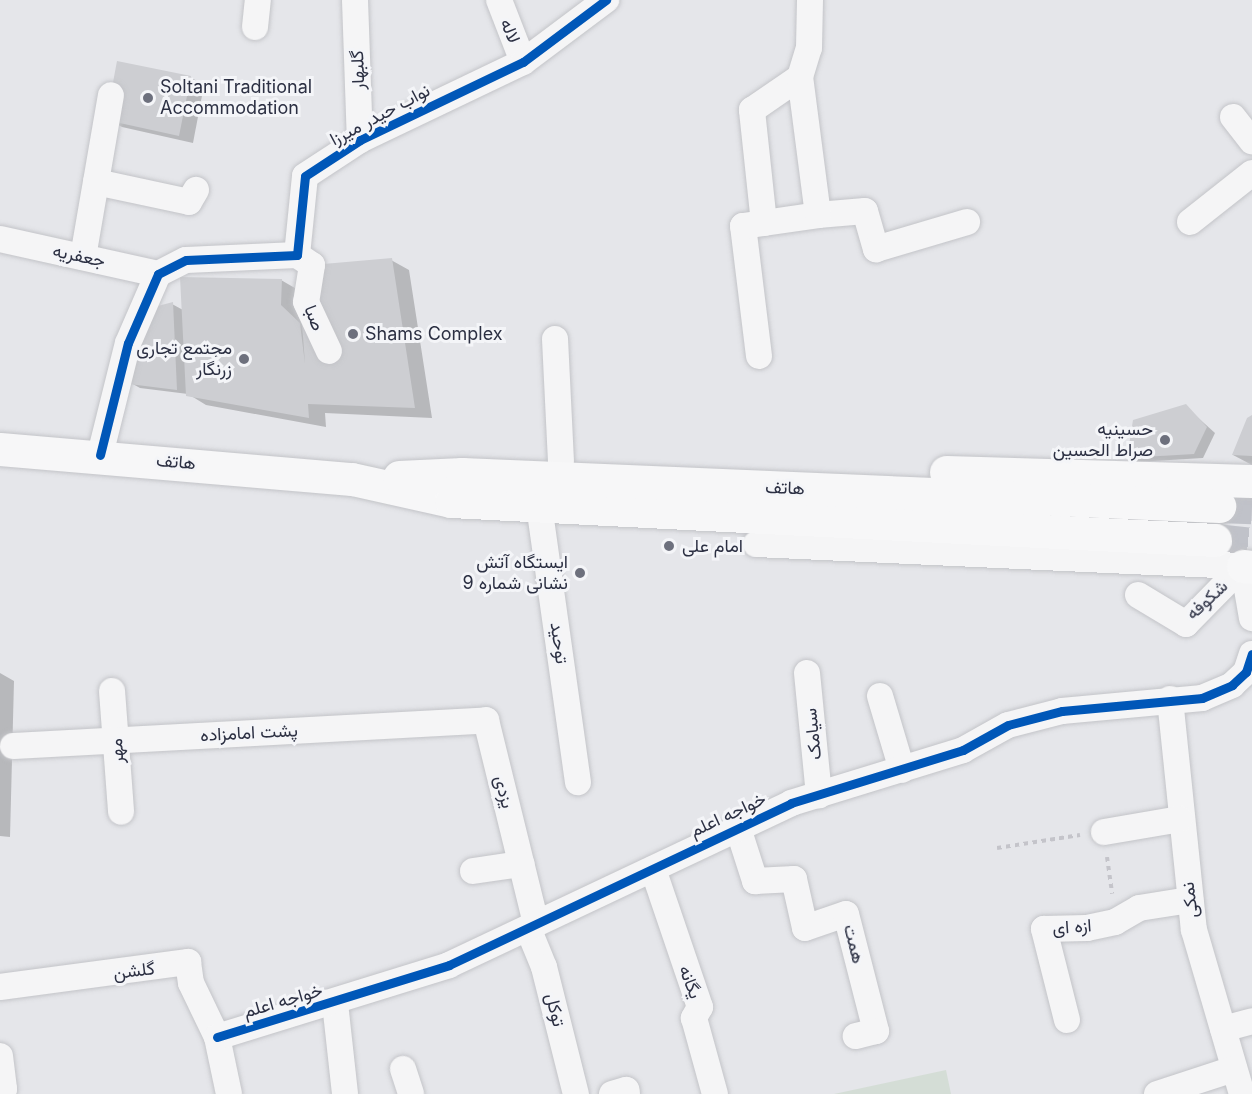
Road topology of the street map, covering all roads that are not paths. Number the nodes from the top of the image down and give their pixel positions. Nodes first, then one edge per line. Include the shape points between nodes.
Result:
1 (258, 0) edge
2 (355, 0) edge
3 (499, 0) edge
4 (606, 0) edge
5 (810, 0) edge
6 (255, 27) dead end
7 (523, 62) junction
8 (800, 77) junction
9 (111, 94) dead end
10 (1233, 117) dead end
11 (360, 140) junction
12 (1252, 141) edge
13 (1252, 173) edge
14 (96, 182) junction
15 (196, 190) dead end
16 (818, 215) junction
17 (967, 222) dead end
18 (1190, 222) dead end
19 (764, 223) junction
20 (0, 239) edge
21 (297, 255) junction
22 (83, 257) junction
23 (158, 274) junction
24 (555, 339) dead end
25 (329, 351) dead end
26 (759, 356) dead end
27 (0, 449) edge
28 (100, 455) junction
29 (561, 461) junction
30 (462, 474) junction
31 (352, 479) junction
32 (1252, 481) edge
33 (540, 505) junction
34 (1219, 506) tunnel mouth
35 (1215, 540) tunnel mouth
36 (756, 544) dead end
37 (1247, 566) edge
38 (1138, 595) dead end
39 (1252, 618) edge
40 (1252, 654) edge
41 (807, 674) dead end
42 (112, 691) dead end
43 (880, 696) dead end
44 (1170, 699) junction
45 (486, 720) joint
46 (117, 741) junction
47 (13, 746) dead end
48 (902, 770) junction
49 (578, 782) dead end
50 (819, 795) junction
51 (121, 812) dead end
52 (1180, 819) junction
53 (738, 828) junction
54 (1104, 832) road end
55 (521, 864) junction
56 (653, 869) junction
57 (473, 871) dead end
58 (1190, 900) junction
59 (532, 926) junction
60 (0, 987) edge
61 (335, 1003) junction
62 (1067, 1020) dead end
63 (1252, 1021) edge
64 (1223, 1029) junction
65 (856, 1036) dead end
66 (217, 1037) junction
67 (0, 1056) edge
68 (403, 1069) dead end
69 (1234, 1069) junction
70 (0, 1094) edge
71 (229, 1094) edge
72 (345, 1094) edge
73 (411, 1094) edge
74 (576, 1094) edge
75 (612, 1094) edge
76 (627, 1094) edge
77 (715, 1094) edge
78 (1156, 1094) edge
79 (1242, 1094) edge

1 - 6 street
2 - 11 street, گلبهار
3 - 7 street, لاله
4 - 7 street, نواب حیدر میرزا
5 - 8 street via 809,48
7 - 11 street, نواب حیدر میرزا
8 - 16 street
8 - 19 street via 752,110
9 - 14 street
10 - 12 street
11 - 21 street, نواب حیدر میرزا via 305,176
13 - 18 street
14 - 15 street via 189,202
14 - 22 street
16 - 17 street via 865,211 876,249
16 - 19 street
19 - 26 street via 743,225
20 - 22 street, جعفریه
21 - 23 street via 186,260
21 - 25 street, صبا via 312,265 306,302
22 - 23 street, جعفریه
23 - 28 street via 128,343
24 - 29 street
27 - 28 main road, هاتف
28 - 31 main road, هاتف
29 - 30 main road
29 - 32 main road
30 - 31 main road, هاتف
30 - 34 main road, هاتف
31 - 33 main road, هاتف via 451,501
33 - 35 main road, هاتف
33 - 49 street, توحید
36 - 37 street
37 - 38 street, شکوفه via 1186,624
37 - 39 street
40 - 44 street, خواجه اعلم via 1246,672 1232,685 1202,698
41 - 50 street, سیامک
42 - 46 street, مهر
43 - 48 street
44 - 48 street, خواجه اعلم via 1062,711 1008,725 963,750
44 - 52 street, نمکی
45 - 46 street, پشت امامزاده
45 - 55 street, یزدی
46 - 47 street, پشت امامزاده
46 - 51 street, مهر
48 - 50 street, خواجه اعلم
50 - 53 street, خواجه اعلم via 791,803
52 - 54 street
52 - 58 street, نمکی
53 - 56 street, خواجه اعلم
53 - 65 street, همت via 755,881 794,879 805,928 846,914 876,1031
55 - 57 street
55 - 59 street, یزدی
56 - 59 street, خواجه اعلم
56 - 77 street, یگانه via 700,1007 694,1018
58 - 62 street, ازه ای via 1138,908 1115,922 1087,928 1044,929
58 - 64 street, نمکی via 1194,930
59 - 61 street, خواجه اعلم via 449,965
59 - 74 street, توکل
60 - 66 street, گلشن via 188,962 191,983
61 - 66 street, خواجه اعلم
61 - 72 street
63 - 64 street
64 - 69 street, نمکی
66 - 71 street
67 - 70 street via 4,1089
68 - 73 street
69 - 78 street
69 - 79 street, نمکی
75 - 76 street via 626,1090

